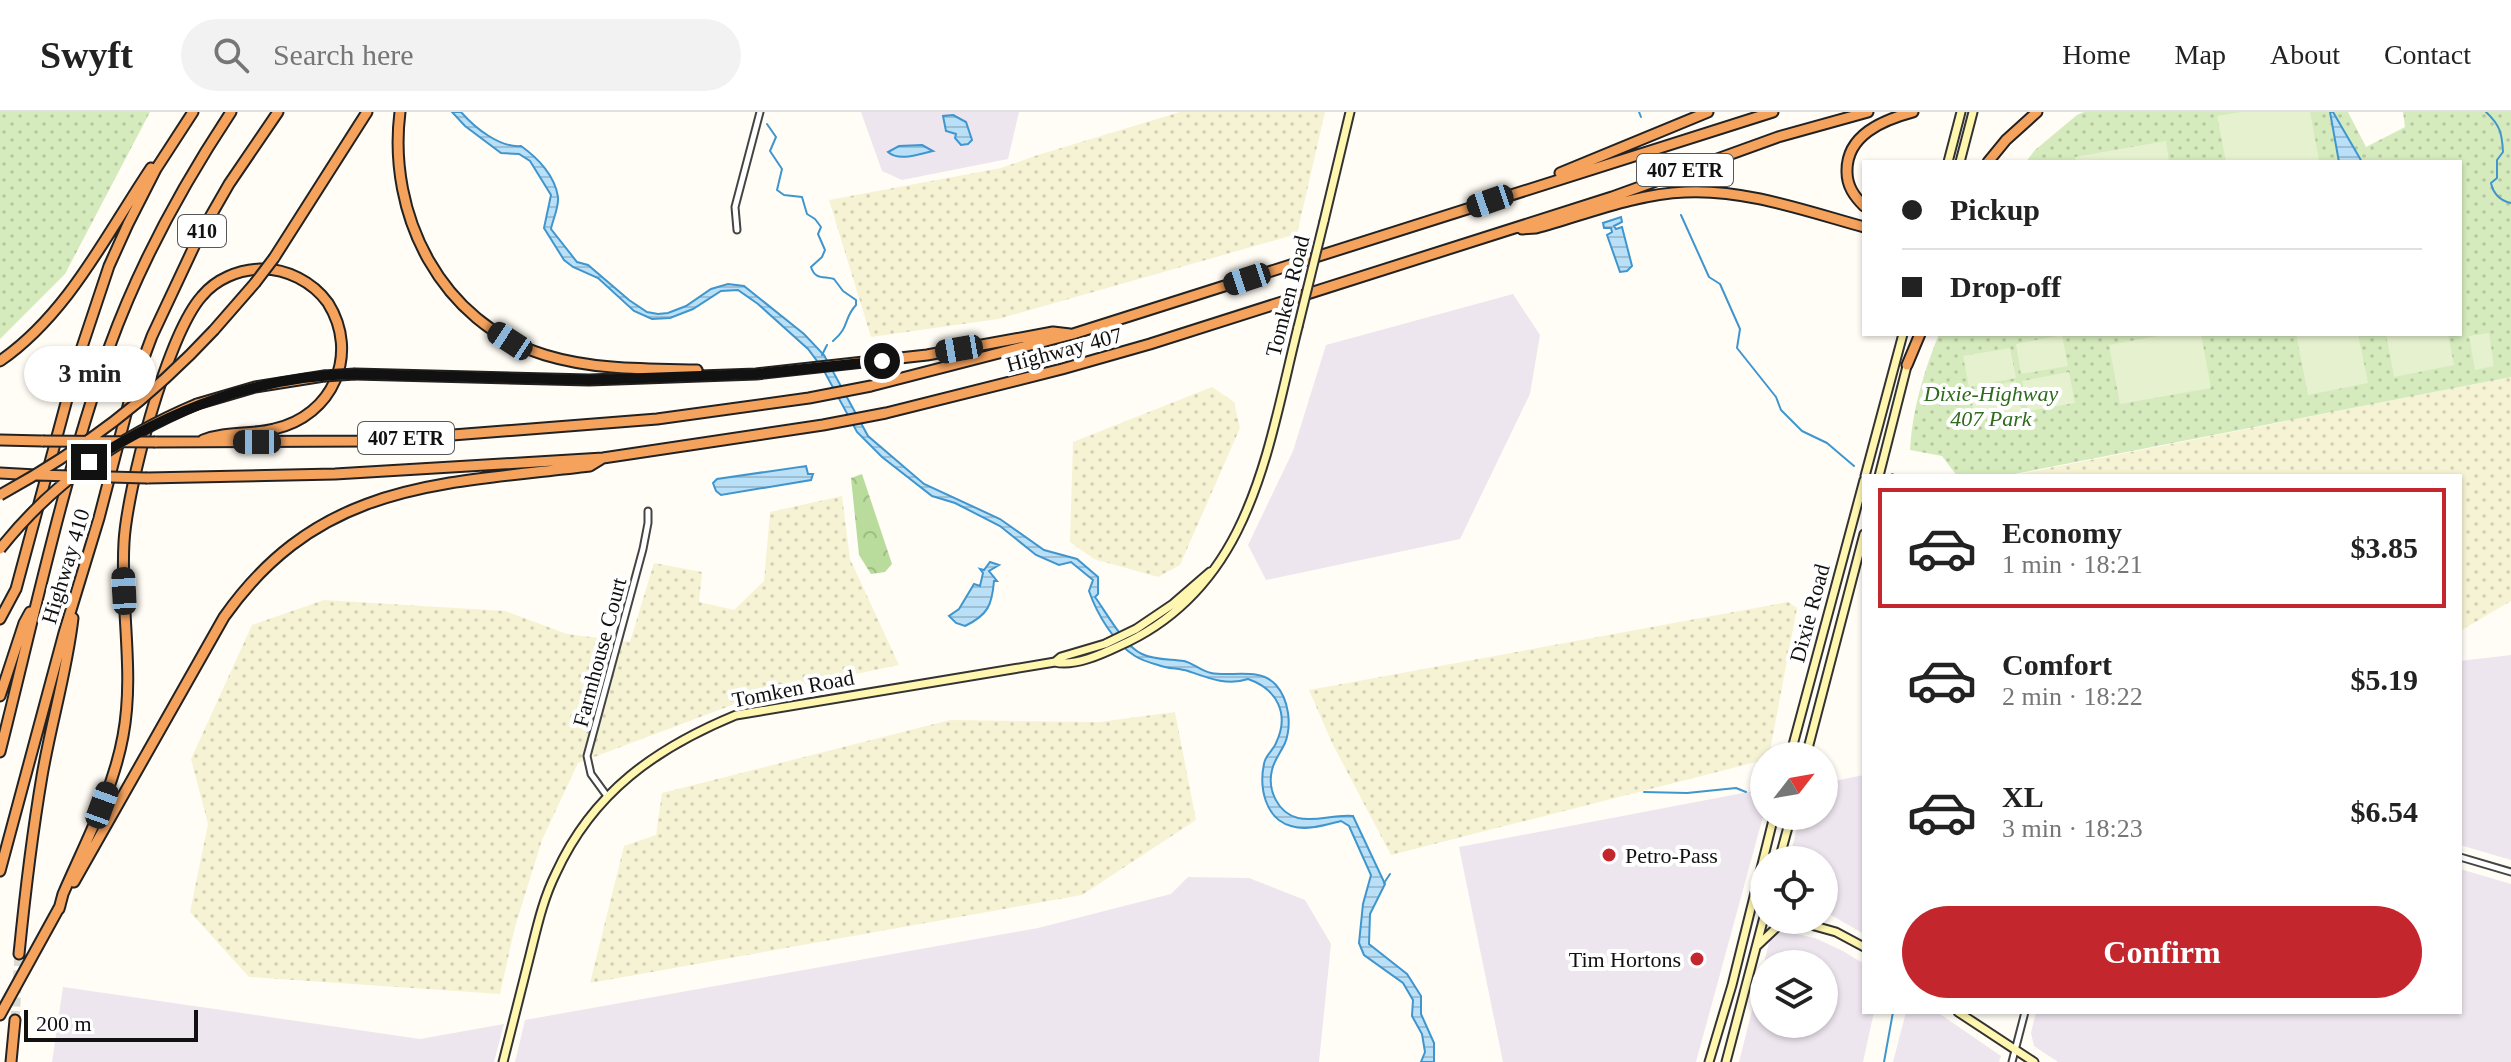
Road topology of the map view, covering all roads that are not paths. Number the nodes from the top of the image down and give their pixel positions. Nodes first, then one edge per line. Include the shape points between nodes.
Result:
1 (190, 112) edge
2 (231, 112) edge
3 (278, 112) edge
4 (367, 112) edge
5 (400, 112) edge
6 (760, 112) edge
7 (1350, 112) edge
8 (1708, 112) edge
9 (1773, 112) edge
10 (1868, 112) edge
11 (1913, 112) edge
12 (1961, 112) edge
13 (1973, 112) edge
14 (2037, 112) edge
15 (1949, 159) edge
16 (1961, 160) edge
17 (1990, 160) edge
18 (1512, 193) junction
19 (1862, 204) edge
20 (1862, 226) edge
21 (737, 230) dead end
22 (1502, 231) junction
23 (1073, 334) junction
24 (1902, 336) edge
25 (1916, 336) edge
26 (0, 361) edge
27 (1907, 365) joint
28 (712, 375) junction
29 (0, 440) edge
30 (197, 442) junction
31 (603, 458) junction
32 (0, 473) edge
33 (19, 474) junction
34 (1866, 474) edge
35 (1880, 474) edge
36 (0, 482) edge
37 (1862, 489) edge
38 (0, 495) edge
39 (648, 511) dead end
40 (1862, 542) edge
41 (0, 549) edge
42 (38, 598) junction
43 (75, 601) junction
44 (0, 619) edge
45 (0, 696) edge
46 (1794, 742) edge
47 (1810, 742) edge
48 (0, 752) edge
49 (607, 796) junction
50 (1770, 830) edge
51 (2462, 858) edge
52 (0, 871) edge
53 (2511, 872) edge
54 (59, 909) junction
55 (1749, 912) joint
56 (1838, 933) edge
57 (1760, 934) edge
58 (1770, 934) edge
59 (1757, 946) junction
60 (1862, 946) edge
61 (19, 954) tunnel mouth
62 (1961, 1014) edge
63 (2024, 1014) edge
64 (0, 1015) edge
65 (15, 1020) tunnel mouth
66 (2015, 1050) junction
67 (11, 1062) edge
68 (503, 1062) edge
69 (1709, 1062) edge
70 (1726, 1062) edge
71 (2012, 1062) edge
72 (2034, 1062) edge

1 - 26 highway via 68,294
1 - 44 highway via 109,266 77,362 16,589
2 - 42 highway, Highway 410 / 410 via 161,230 110,346
3 - 43 highway, Highway 410 / 410 via 198,238 152,336 133,387
4 - 38 highway, bridge via 274,258 172,374 82,446
5 - 28 highway via 398,168 414,234 441,280 480,320 527,349 561,360
6 - 21 street via 735,207
7 - 49 main road, Tomken Road, bridge via 1263,470 1233,542 1211,572 1139,632 1107,647 1055,662 736,715 655,755
8 - 18 highway
9 - 18 highway, Highway 407 / 407 ETR
10 - 22 highway, Highway 407 / 407 ETR via 1778,137
11 - 19 highway via 1870,130 1851,150 1847,178
12 - 15 main road
13 - 16 main road
14 - 17 highway
18 - 23 highway, Highway 407 / 407 ETR
20 - 22 highway via 1749,197 1687,192 1648,197 1536,228
22 - 31 highway, Highway 407 / 407 ETR via 1062,369 886,413
23 - 28 highway via 1053,332 859,364
23 - 30 highway, Highway 407 / 407 ETR via 871,386 657,419 376,441
24 - 34 main road, Dixie Road
25 - 27 highway
27 - 35 main road
28 - 41 highway, bridge via 589,380 355,374 255,387 197,404 89,462 38,506
29 - 30 highway, Highway 407 / 407 ETR, bridge
30 - 54 highway via 288,425 328,395 342,361 341,334 328,304 308,283 276,270 230,275 194,307 171,357 143,448 124,538 124,735
31 - 33 highway, Highway 407 / 407 ETR, bridge via 335,474
31 - 54 highway via 590,466 400,492 340,514 291,545 253,579 224,617
32 - 33 highway, Highway 407 / 407 ETR
33 - 36 highway
37 - 46 main road, Dixie Road
39 - 49 street, Farmhouse Court via 643,549 587,756 591,774
40 - 47 main road, Dixie Road
42 - 45 highway via 24,623
42 - 48 highway, Highway 410 / 410
43 - 52 highway, Highway 410 / 410
43 - 61 highway via 42,775
49 - 68 main road, Tomken Road via 556,872
50 - 55 main road
51 - 53 street
54 - 64 highway
55 - 69 main road
56 - 60 main road
57 - 59 main road
58 - 59 main road
59 - 70 main road
62 - 66 main road
63 - 66 street
65 - 67 highway
66 - 71 street
66 - 72 main road

